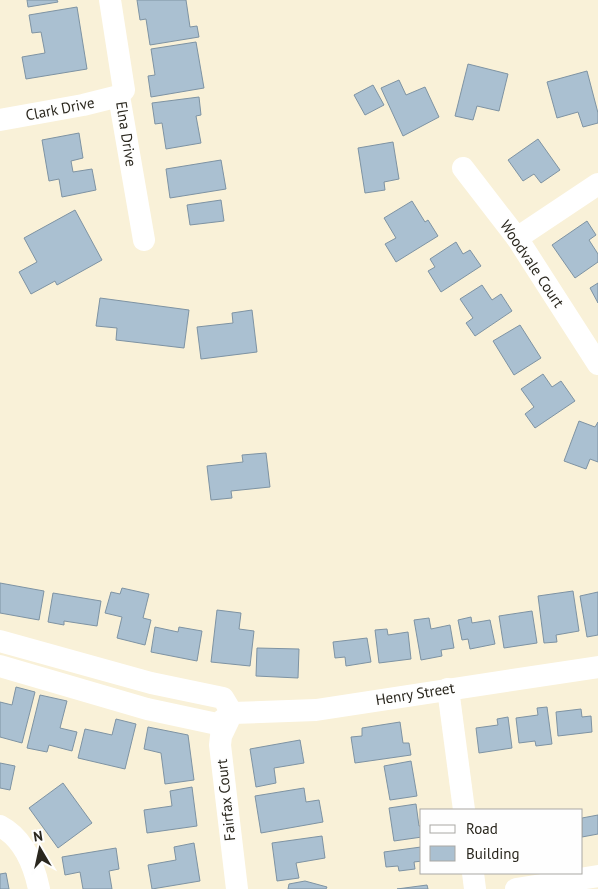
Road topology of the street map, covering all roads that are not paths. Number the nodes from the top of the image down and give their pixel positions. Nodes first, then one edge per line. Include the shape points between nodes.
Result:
1 (110, 0) edge
2 (119, 96) junction
3 (0, 120) edge
4 (462, 168) dead end
5 (598, 184) edge
6 (517, 238) junction
7 (144, 240) dead end
8 (598, 364) edge
9 (0, 641) edge
10 (0, 666) edge
11 (598, 667) edge
12 (448, 689) junction
13 (232, 713) junction
14 (464, 809) edge
15 (0, 826) edge
16 (473, 874) edge
17 (598, 876) edge
18 (39, 889) edge
19 (237, 889) edge
20 (475, 889) edge
21 (516, 889) edge

1 - 2 street, Elna Drive via 124,90
2 - 3 street, Clark Drive
2 - 7 street, Elna Drive
4 - 6 street, Woodvale Court
5 - 6 street
6 - 8 street, Woodvale Court
9 - 13 street via 150,683 223,698
10 - 13 street, Henry Street via 147,709 217,724
11 - 12 street, Henry Street
12 - 13 street, Henry Street via 316,710
12 - 14 street
13 - 19 street, Fairfax Court via 220,745
15 - 18 street via 8,830 29,856
16 - 20 street
17 - 21 street

